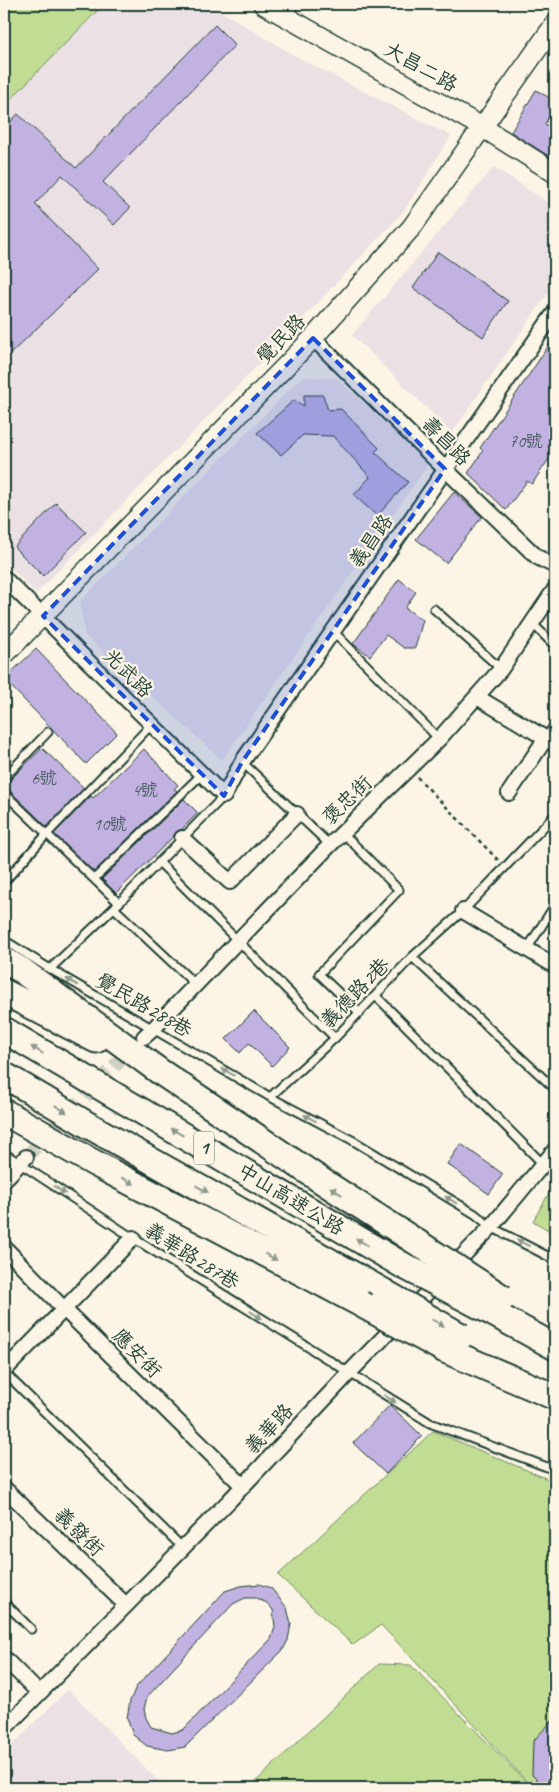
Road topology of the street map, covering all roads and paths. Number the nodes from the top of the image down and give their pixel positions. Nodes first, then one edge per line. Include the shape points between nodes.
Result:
1 (263, 4) edge
2 (290, 11) edge
3 (555, 24) edge
4 (482, 126) junction
5 (555, 174) edge
6 (555, 312) edge
7 (314, 338) junction
8 (445, 469) junction
9 (555, 566) edge
10 (4, 578) edge
11 (555, 589) edge
12 (434, 608) dead end
13 (43, 616) junction
14 (532, 623) junction
15 (333, 631) junction
16 (555, 646) edge
17 (4, 655) edge
18 (501, 669) junction
19 (477, 696) junction
20 (152, 724) junction
21 (555, 724) edge
22 (48, 732) dead end
23 (439, 739) junction
24 (550, 741) edge
25 (242, 762) junction
26 (408, 769) junction
27 (202, 774) junction
28 (4, 778) edge
29 (4, 793) edge
30 (509, 793) dead end
31 (224, 796) junction
32 (297, 814) junction
33 (555, 815) edge
34 (343, 833) junction
35 (46, 834) junction
36 (182, 838) junction
37 (330, 845) junction
38 (159, 862) junction
39 (506, 867) junction
40 (94, 879) junction
41 (4, 882) edge
42 (117, 905) junction
43 (555, 905) edge
44 (463, 911) junction
45 (4, 940) edge
46 (238, 940) junction
47 (527, 949) junction
48 (412, 957) junction
49 (4, 960) edge
50 (555, 966) edge
51 (50, 970) junction
52 (194, 984) junction
53 (4, 992) edge
54 (376, 996) junction
55 (360, 1013) junction
56 (4, 1030) edge
57 (148, 1033) junction
58 (335, 1038) junction
59 (159, 1070) junction
60 (4, 1075) edge
61 (555, 1089) edge
62 (270, 1097) junction
63 (4, 1112) edge
64 (4, 1120) edge
65 (39, 1133) junction
66 (555, 1152) edge
67 (4, 1154) edge
68 (23, 1160) junction
69 (542, 1164) junction
70 (4, 1180) edge
71 (491, 1226) junction
72 (133, 1238) junction
73 (4, 1247) edge
74 (555, 1260) edge
75 (497, 1305) junction
76 (64, 1310) junction
77 (555, 1335) edge
78 (453, 1343) junction
79 (555, 1347) edge
80 (4, 1371) edge
81 (349, 1373) junction
82 (555, 1390) edge
83 (555, 1397) edge
84 (555, 1470) edge
85 (243, 1486) junction
86 (4, 1488) edge
87 (183, 1548) junction
88 (4, 1602) edge
89 (126, 1605) junction
90 (31, 1629) dead end
91 (4, 1658) edge
92 (39, 1693) junction
93 (4, 1729) edge

1 - 2 street, 大昌二路
2 - 4 street, 大昌二路
3 - 4 street, 覺民路
4 - 5 street, 大昌二路
4 - 7 street, 覺民路 via 412,227
6 - 8 street, 義昌路
7 - 8 street, 壽昌路
7 - 13 street, 覺民路
8 - 9 street, 壽昌路 via 537,557
8 - 15 street, 義昌路
10 - 13 street, 光武路
11 - 14 street, 褒忠街
12 - 18 lane
13 - 17 street, 覺民路
13 - 20 street, 光武路
14 - 16 lane
14 - 18 street, 褒忠街
15 - 23 lane
15 - 25 street, 義昌路
18 - 19 street, 褒忠街
19 - 23 street, 褒忠街
19 - 24 street
20 - 27 street, 光武路
20 - 35 lane
21 - 24 lane
22 - 28 lane
23 - 26 street, 褒忠街
24 - 30 street
25 - 31 street, 義昌路
25 - 32 lane
26 - 34 street, 褒忠街
26 - 39 path
27 - 31 street, 光武路
27 - 40 lane
29 - 35 lane
31 - 36 lane
32 - 36 street via 230,882
32 - 37 lane
33 - 39 lane, 義德路2巷
34 - 37 street, 褒忠街
34 - 55 lane via 399,890 319,974
35 - 40 lane
35 - 41 lane
36 - 38 lane
37 - 46 street, 褒忠街
38 - 42 lane
38 - 46 lane
39 - 44 lane, 義德路2巷
40 - 42 lane
42 - 51 lane
42 - 52 lane
43 - 47 lane
44 - 47 street
44 - 48 lane, 義德路2巷
45 - 51 lane, 覺民路288巷
46 - 52 street, 褒忠街
46 - 58 lane
47 - 50 street
48 - 54 lane, 義德路2巷
48 - 61 lane
49 - 59 highway
57 -> 51 lane, 覺民路288巷
52 - 57 street, 褒忠街
53 - 59 highway
54 - 55 lane, 義德路2巷
54 - 69 lane
55 - 58 lane, 義德路2巷
75 -> 56 highway, 中山高速公路 / 1, bridge via 404,1266
62 -> 57 lane, 覺民路288巷
58 - 62 lane, 義德路2巷
75 -> 59 highway, bridge via 422,1245
60 -> 78 highway, 中山高速公路 / 1, bridge via 384,1292
71 -> 62 lane, 覺民路288巷 via 352,1140
63 - 65 highway
64 - 65 highway
65 -> 78 highway, bridge via 361,1304
66 - 69 street, 義華路
67 - 68 lane, 義華路287巷
68 - 70 street
68 -> 72 lane, 義華路287巷
69 - 71 street, 義華路
74 -> 71 lane, 覺民路288巷
71 - 81 street, 義華路
72 - 76 street
72 -> 81 lane, 義華路287巷
73 - 76 street, 應安街
75 - 77 highway
75 - 79 highway, 中山高速公路 / 1
76 - 80 street
76 - 85 street, 應安街
78 - 82 highway, 中山高速公路 / 1
78 - 83 highway
80 - 87 lane
81 -> 84 lane, 義華路287巷 via 430,1423
81 - 85 street, 義華路
85 - 87 street, 義華路
86 - 89 street, 義發街
87 - 89 street, 義華路
88 - 90 lane
89 - 92 street, 義華路
91 - 92 street
92 - 93 street, 義華路

